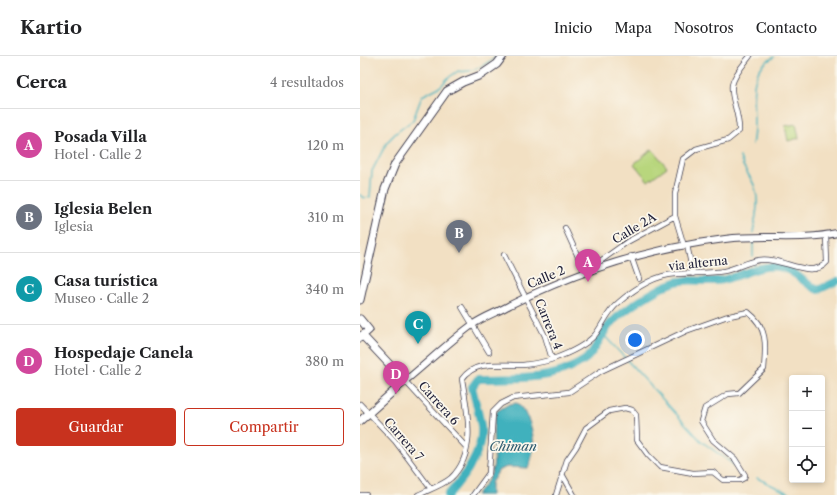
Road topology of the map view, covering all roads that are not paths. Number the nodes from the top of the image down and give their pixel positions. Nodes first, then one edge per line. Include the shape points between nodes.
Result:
1 (504, 56) edge
2 (750, 56) edge
3 (675, 216) junction
4 (565, 228) dead end
5 (837, 233) edge
6 (826, 236) junction
7 (685, 246) junction
8 (504, 256) dead end
9 (631, 256) junction
10 (585, 272) junction
11 (693, 274) junction
12 (639, 279) dead end
13 (526, 297) junction
14 (360, 300) edge
15 (462, 307) dead end
16 (360, 319) edge
17 (473, 324) junction
18 (361, 336) edge
19 (489, 352) dead end
20 (552, 359) junction
21 (405, 382) junction
22 (360, 404) edge
23 (369, 413) junction
24 (360, 421) edge
25 (467, 448) junction
26 (562, 474) junction
27 (431, 488) junction
28 (360, 495) edge
29 (366, 495) edge
30 (418, 495) edge
31 (473, 495) edge
32 (556, 495) edge
33 (574, 495) edge

1 - 14 main road via 481,75 447,91 395,164 385,189
2 - 3 street via 732,86 739,131 728,140 696,149 683,159 675,194
3 - 7 street
3 - 10 street, Calle 2A via 627,242
4 - 10 street
5 - 6 street, Calle 2
6 - 7 street, Calle 2 via 726,238
6 - 11 street, via alterna via 827,262 822,268 807,270 775,260 751,261 725,271
7 - 9 street, Calle 2
7 - 11 street
8 - 13 street, Carrera 4
9 - 10 street, Calle 2
9 - 12 street
10 - 13 street, Calle 2
11 - 20 street, via alterna via 658,277 648,282 617,303 595,335
13 - 17 street, Calle 2
13 - 20 street, Carrera 4 via 545,336
15 - 17 street
16 - 18 main road via 369,330
17 - 19 street
17 - 21 street, Calle 2
18 - 21 main road, Carrera 6
20 - 25 street, via alterna via 523,365 479,366 467,372 462,379 468,418
21 - 23 main road, Calle 2
21 - 25 street, Carrera 6
22 - 23 street, Carrera 7
23 - 24 main road, Calle 2
23 - 27 street, Carrera 7 via 395,441
25 - 27 street, via alterna via 465,457 450,478
26 - 31 street via 567,460 586,428 609,411 625,408 632,410 636,415 637,440 660,467 693,473 713,472 723,480 744,478 745,475 735,459 713,440 701,421 705,408 728,394 739,394 764,370 765,340 757,319 748,312 724,317 686,331 601,371 569,392 520,396 501,404 492,412 489,473
26 - 32 street
26 - 33 street
27 - 30 street, via alterna
28 - 29 street

